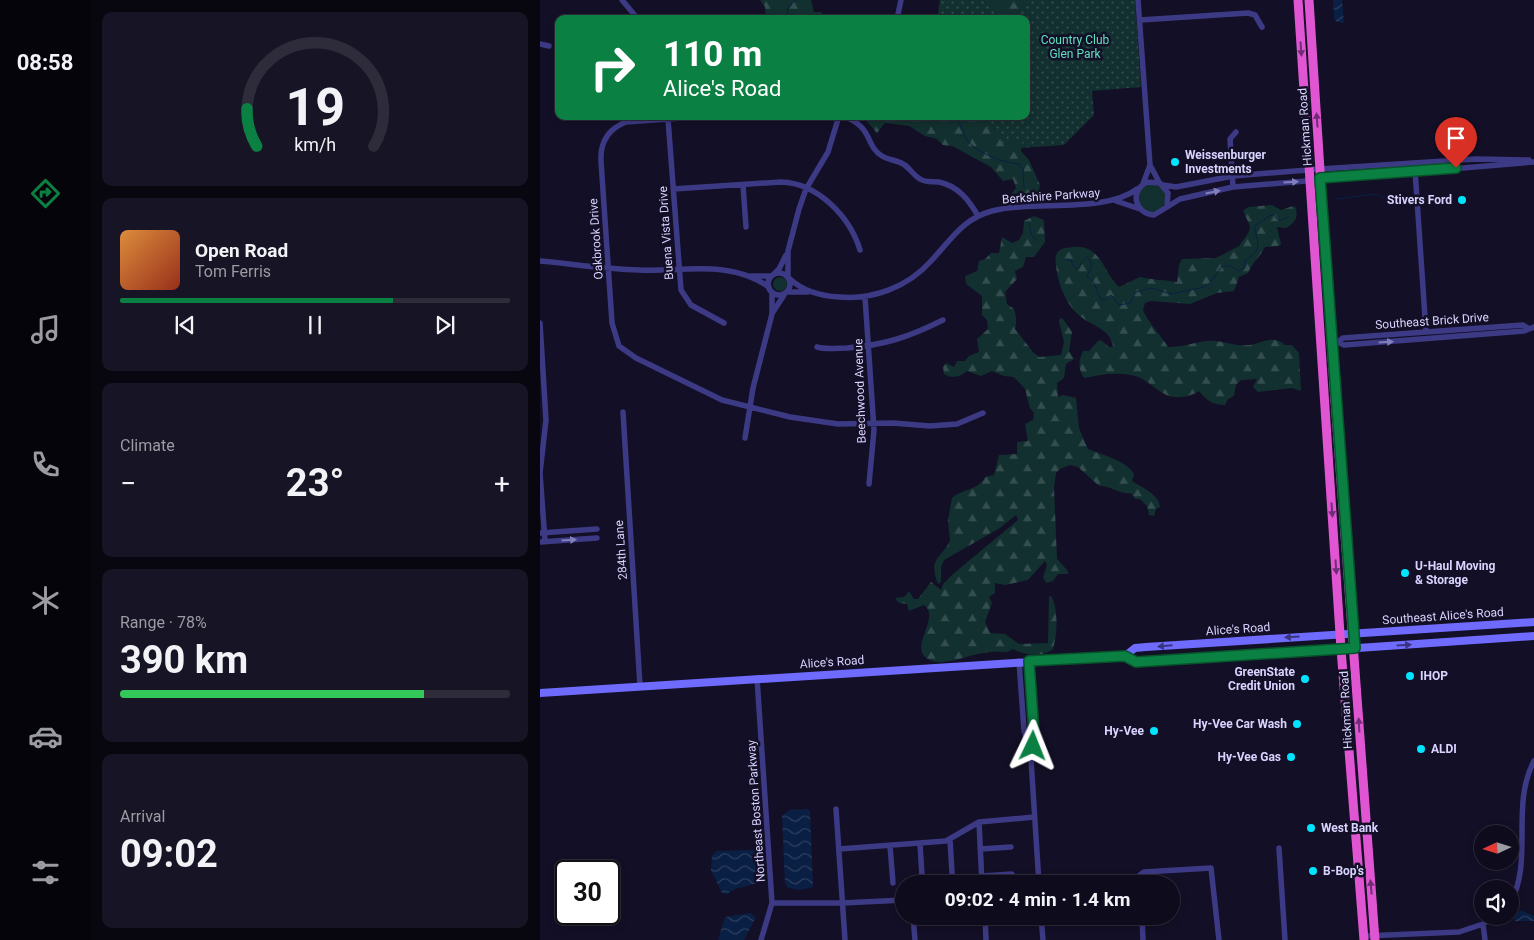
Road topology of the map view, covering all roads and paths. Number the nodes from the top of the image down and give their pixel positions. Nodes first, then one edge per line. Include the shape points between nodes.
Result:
1 (622, 0) edge
2 (901, 0) edge
3 (1138, 0) edge
4 (1298, 0) edge
5 (1309, 0) edge
6 (635, 15) edge
7 (898, 15) edge
8 (1140, 20) junction
9 (1262, 27) dead end
10 (540, 44) edge
11 (548, 46) dead end
12 (654, 120) edge
13 (668, 120) edge
14 (838, 120) edge
15 (854, 120) edge
16 (1236, 132) dead end
17 (1534, 161) edge
18 (1414, 164) junction
19 (1150, 165) junction
20 (1415, 171) junction
21 (1316, 172) junction
22 (1232, 176) junction
23 (1310, 180) junction
24 (1162, 184) junction
25 (743, 185) junction
26 (1141, 186) junction
27 (1233, 187) junction
28 (673, 189) junction
29 (806, 189) junction
30 (1116, 201) junction
31 (1167, 207) junction
32 (1140, 209) junction
33 (978, 216) junction
34 (746, 227) dead end
35 (860, 250) dead end
36 (788, 251) junction
37 (1315, 258) junction
38 (540, 261) edge
39 (608, 268) junction
40 (678, 268) junction
41 (773, 275) junction
42 (748, 276) junction
43 (789, 278) junction
44 (770, 290) junction
45 (810, 292) junction
46 (786, 293) junction
47 (865, 297) junction
48 (772, 314) junction
49 (943, 320) dead end
50 (540, 323) edge
51 (724, 323) dead end
52 (1531, 328) edge
53 (1426, 332) junction
54 (1321, 340) junction
55 (1335, 342) junction
56 (817, 346) dead end
57 (868, 346) junction
58 (750, 406) junction
59 (623, 412) dead end
60 (983, 413) dead end
61 (1336, 416) junction
62 (874, 424) junction
63 (745, 438) dead end
64 (868, 484) dead end
65 (597, 529) dead end
66 (542, 533) edge
67 (597, 538) dead end
68 (542, 541) edge
69 (1534, 622) edge
70 (1354, 633) junction
71 (1341, 634) junction
72 (1534, 636) edge
73 (1355, 648) junction
74 (1342, 649) junction
75 (1125, 656) junction
76 (1019, 661) junction
77 (1029, 661) junction
78 (757, 678) junction
79 (640, 686) junction
80 (540, 693) edge
81 (1031, 760) junction
82 (1534, 760) edge
83 (836, 809) dead end
84 (1034, 817) junction
85 (979, 822) junction
86 (950, 839) junction
87 (920, 844) junction
88 (890, 846) junction
89 (1011, 847) dead end
90 (1279, 848) dead end
91 (839, 849) junction
92 (980, 849) junction
93 (952, 872) dead end
94 (1012, 874) dead end
95 (922, 875) edge
96 (982, 875) edge
97 (997, 875) edge
98 (1038, 875) edge
99 (1140, 875) edge
100 (893, 882) dead end
101 (1519, 889) edge
102 (895, 900) edge
103 (772, 903) junction
104 (842, 903) junction
105 (914, 925) edge
106 (985, 925) edge
107 (1042, 925) edge
108 (1142, 925) edge
109 (1480, 925) edge
110 (1483, 925) edge
111 (1364, 938) edge
112 (1375, 938) edge
113 (761, 940) edge
114 (845, 940) edge
115 (915, 940) edge
116 (986, 940) edge
117 (1043, 940) edge
118 (1143, 940) edge
119 (1220, 940) edge
120 (1285, 940) edge
121 (1485, 940) edge

1 - 6 street
2 - 7 street
3 - 8 street
4 -> 21 highway, Hickman Road
21 -> 5 highway, Hickman Road
8 - 9 street via 1248,13 1255,15
8 - 19 street
10 - 11 street
12 - 39 street, Oakbrook Drive via 626,122 610,132 603,142 600,154
13 - 28 street, Buena Vista Drive
14 - 29 street via 828,152
15 - 33 street via 865,129 881,156 903,163 920,179 947,184 958,190
16 - 22 street via 1230,139
17 - 18 street via 1476,159
17 - 20 street
18 - 20 street
18 - 21 street
19 - 24 street
19 - 26 street
20 - 21 street
20 - 53 street
21 - 22 street
21 - 23 highway, Hickman Road
21 - 55 highway, Hickman Road
22 - 24 street via 1176,186
22 - 27 street
27 -> 23 street
23 - 37 highway, Hickman Road
24 - 26 street via 1152,181
24 - 31 street via 1168,193
25 - 28 street
25 - 29 street via 788,182
25 - 34 street
26 - 30 street, Berkshire Parkway
26 - 32 street via 1135,198
31 -> 27 street via 1180,199
28 - 40 street, Buena Vista Drive
29 - 35 street via 830,204 844,218
29 - 36 street
30 - 32 street, Berkshire Parkway
30 - 33 street, Berkshire Parkway via 1003,209
31 - 32 street via 1154,215
33 - 47 street, Berkshire Parkway via 955,231 932,260 910,280
36 - 41 street
36 - 43 street
37 - 54 highway, Hickman Road
37 - 55 highway via 1320,271 1324,334 1328,341
38 - 39 street
39 - 40 street via 643,271
39 - 58 street, Oakbrook Drive via 612,330 619,346 629,355 722,400
40 - 42 street via 711,268
40 - 51 street, Buena Vista Drive via 684,298 698,310
41 - 42 street
41 - 43 street via 783,273
41 - 44 street
42 - 44 street
43 - 45 street, Berkshire Parkway
43 - 46 street via 790,288
44 - 46 street via 779,296
44 - 48 street
45 - 46 street, Berkshire Parkway
45 - 47 street, Berkshire Parkway via 836,297
46 - 48 street
47 - 57 street, Beechwood Avenue
48 - 58 street
49 - 57 street via 898,340
50 - 66 street via 546,420 540,473
52 - 53 street, Southeast Brick Drive via 1523,325
55 -> 52 street, Southeast Brick Drive via 1344,345
53 - 55 street, Southeast Brick Drive via 1342,338
54 - 61 highway via 1325,347 1331,408
54 -> 71 highway, Hickman Road
55 - 61 highway, Hickman Road
56 - 57 street via 826,349
57 - 62 street, Beechwood Avenue
58 - 62 street via 823,423
58 - 63 street
59 - 79 street, 284th Lane
60 - 62 street via 947,425
61 - 70 highway, Hickman Road
62 - 64 street, Beechwood Avenue
65 - 66 street
66 - 68 street
68 -> 67 street
69 - 70 main road, Southeast Alice's Road
70 - 71 main road, Alice's Road
70 - 73 highway, Hickman Road
71 - 74 highway, Hickman Road
71 -> 75 main road, Alice's Road via 1135,648
73 -> 72 main road, Southeast Alice's Road
73 - 74 main road, Alice's Road
112 -> 73 highway, Hickman Road
74 - 75 main road, Alice's Road via 1136,662
74 - 111 highway, Hickman Road
75 - 77 main road, Alice's Road
76 - 77 main road, Alice's Road
76 - 78 main road, Alice's Road
76 - 81 street via 1024,730
77 - 81 street via 1034,733
78 - 79 main road, Alice's Road
78 - 103 street, Northeast Boston Parkway
79 - 80 main road, Alice's Road
81 - 84 street
82 - 101 street via 1525,788 1529,858
83 - 91 street
84 - 85 street
84 - 98 street
85 - 86 street
85 - 92 street
86 - 87 street
86 - 93 street
87 - 88 street
87 - 95 street
88 - 91 street
88 - 100 street
89 - 92 street
90 - 120 street
91 - 104 street
92 - 96 street
94 - 97 street
99 - 119 street via 1144,872 1211,868
102 - 104 street
103 - 104 street
103 - 113 street, Northeast Boston Parkway
104 - 114 street
105 - 115 street
106 - 116 street
107 - 117 street
108 - 118 street
109 - 112 street via 1459,932
110 - 121 street
111 - 112 street

